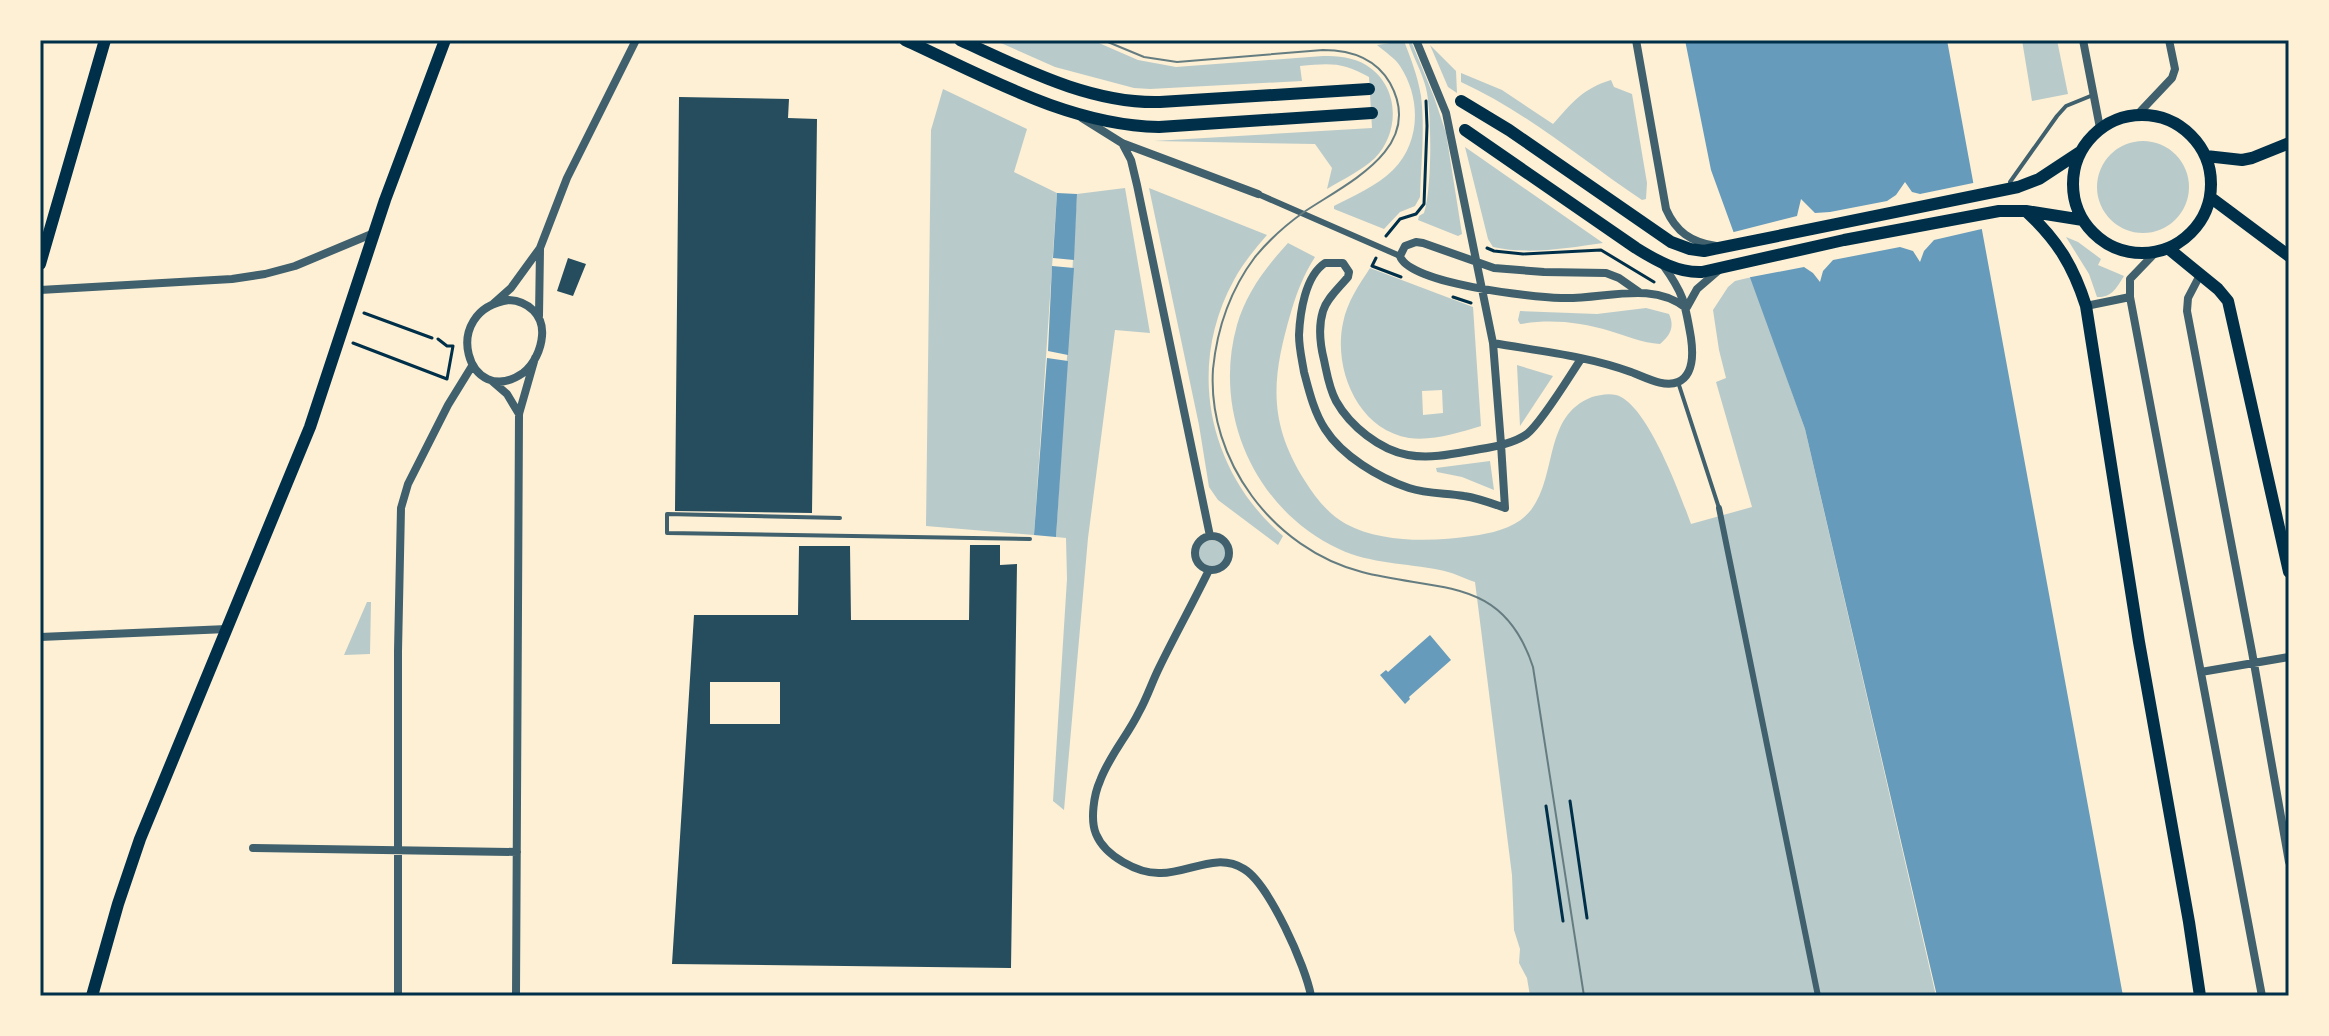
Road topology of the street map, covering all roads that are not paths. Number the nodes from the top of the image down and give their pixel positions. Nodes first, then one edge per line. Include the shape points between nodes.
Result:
1 (105, 40) edge
2 (445, 40) edge
3 (905, 40) edge
4 (960, 40) edge
5 (1416, 40) edge
6 (1636, 40) edge
7 (2083, 40) edge
8 (2169, 40) edge
9 (634, 41) edge
10 (1369, 89) dead end
11 (2093, 95) junction
12 (1461, 101) dead end
13 (1074, 113) junction
14 (1372, 113) dead end
15 (2137, 115) junction
16 (2100, 128) junction
17 (1465, 130) dead end
18 (1122, 143) junction
19 (2289, 143) edge
20 (2080, 152) junction
21 (2206, 156) junction
22 (2009, 189) junction
23 (1258, 194) joint
24 (2210, 197) junction
25 (2026, 211) junction
26 (2083, 220) junction
27 (374, 233) junction
28 (1696, 246) junction
29 (540, 248) junction
30 (2169, 249) junction
31 (2154, 254) junction
32 (1400, 256) junction
33 (2289, 256) edge
34 (1477, 262) junction
35 (1660, 262) junction
36 (40, 264) edge
37 (2200, 275) junction
38 (1703, 277) junction
39 (1482, 288) junction
40 (40, 290) edge
41 (1639, 292) junction
42 (2130, 297) junction
43 (493, 304) junction
44 (2086, 306) junction
45 (1686, 308) junction
46 (539, 316) junction
47 (1493, 343) junction
48 (535, 358) junction
49 (1581, 359) junction
50 (472, 366) junction
51 (492, 380) junction
52 (1678, 382) junction
53 (519, 414) junction
54 (1501, 444) junction
55 (1719, 508) joint
56 (840, 518) dead end
57 (1210, 536) junction
58 (1030, 539) dead end
59 (1209, 570) junction
60 (2289, 572) edge
61 (227, 629) junction
62 (40, 637) edge
63 (2289, 657) edge
64 (2254, 663) junction
65 (2201, 672) junction
66 (253, 848) dead end
67 (398, 850) junction
68 (517, 852) junction
69 (2289, 862) edge
70 (92, 996) edge
71 (398, 996) edge
72 (516, 996) edge
73 (1311, 996) edge
74 (1818, 996) edge
75 (2200, 996) edge
76 (2262, 996) edge

1 - 36 main road
2 - 27 main road
3 - 13 main road
4 - 10 main road via 1044,77 1115,99 1151,102
5 - 34 street via 1446,113
6 - 28 street via 1666,209 1677,229
7 - 11 street
8 - 15 street via 2172,78
9 - 29 street via 567,178
11 - 16 street
11 - 22 lane via 2066,106 2057,116
12 - 28 main road via 1648,228 1677,245
13 - 14 main road via 1159,127
13 - 18 street
15 - 16 main road
15 - 21 main road via 2155,115 2176,124
16 - 20 main road
17 - 35 main road
18 - 23 street
18 - 57 street via 1137,185
19 - 21 main road via 2242,160
20 - 22 main road via 2039,179
20 - 26 main road via 2073,187
21 - 24 main road
22 - 28 main road via 1709,251
23 - 32 street
24 - 30 main road via 2195,229
24 - 33 main road
25 - 26 main road
25 - 38 main road via 1844,240
25 - 44 main road via 2060,248
26 - 31 main road via 2113,246
27 - 40 street via 265,274
27 - 61 main road via 310,427
29 - 43 street
29 - 46 street
30 - 31 main road
30 - 37 main road
31 - 42 street via 2130,279
32 - 34 street via 1405,246 1416,242
32 - 39 street via 1408,268
34 - 39 street
34 - 41 street via 1494,268 1606,273
35 - 38 main road
35 - 45 street
37 - 60 main road via 2223,294 2231,309
37 - 64 street via 2187,311
38 - 45 street
39 - 41 street via 1564,298
39 - 47 street
41 - 45 street via 1674,298
42 - 44 street
42 - 65 street
43 - 46 street via 521,302
43 - 50 street via 469,331 466,348
44 - 75 main road
45 - 52 street via 1692,358
46 - 48 street via 542,336
47 - 49 street
47 - 54 street
48 - 51 street via 519,375
48 - 53 street
49 - 52 street via 1663,383
49 - 54 street via 1531,430
50 - 51 street
50 - 67 street via 408,484 401,508
51 - 53 street
52 - 55 lane
53 - 68 street
54 - 54 street via 1407,455 1378,443 1354,424 1331,391 1320,335 1324,308 1349,272 1343,263 1320,266 1306,294 1300,348 1316,411 1338,444 1367,467 1411,489 1466,496 1505,508
55 - 74 street
56 - 58 lane via 667,514 667,533
57 - 59 street via 1199,542 1195,553
57 - 59 street via 1225,542 1229,558 1224,567
59 - 73 street via 1100,781 1096,834 1110,852 1147,872 1205,863 1236,865 1249,872 1271,903
61 - 62 street
61 - 70 main road via 140,839
63 - 64 street
64 - 65 street
64 - 69 street
65 - 76 street
66 - 67 street
67 - 68 street
67 - 71 street
68 - 72 street

